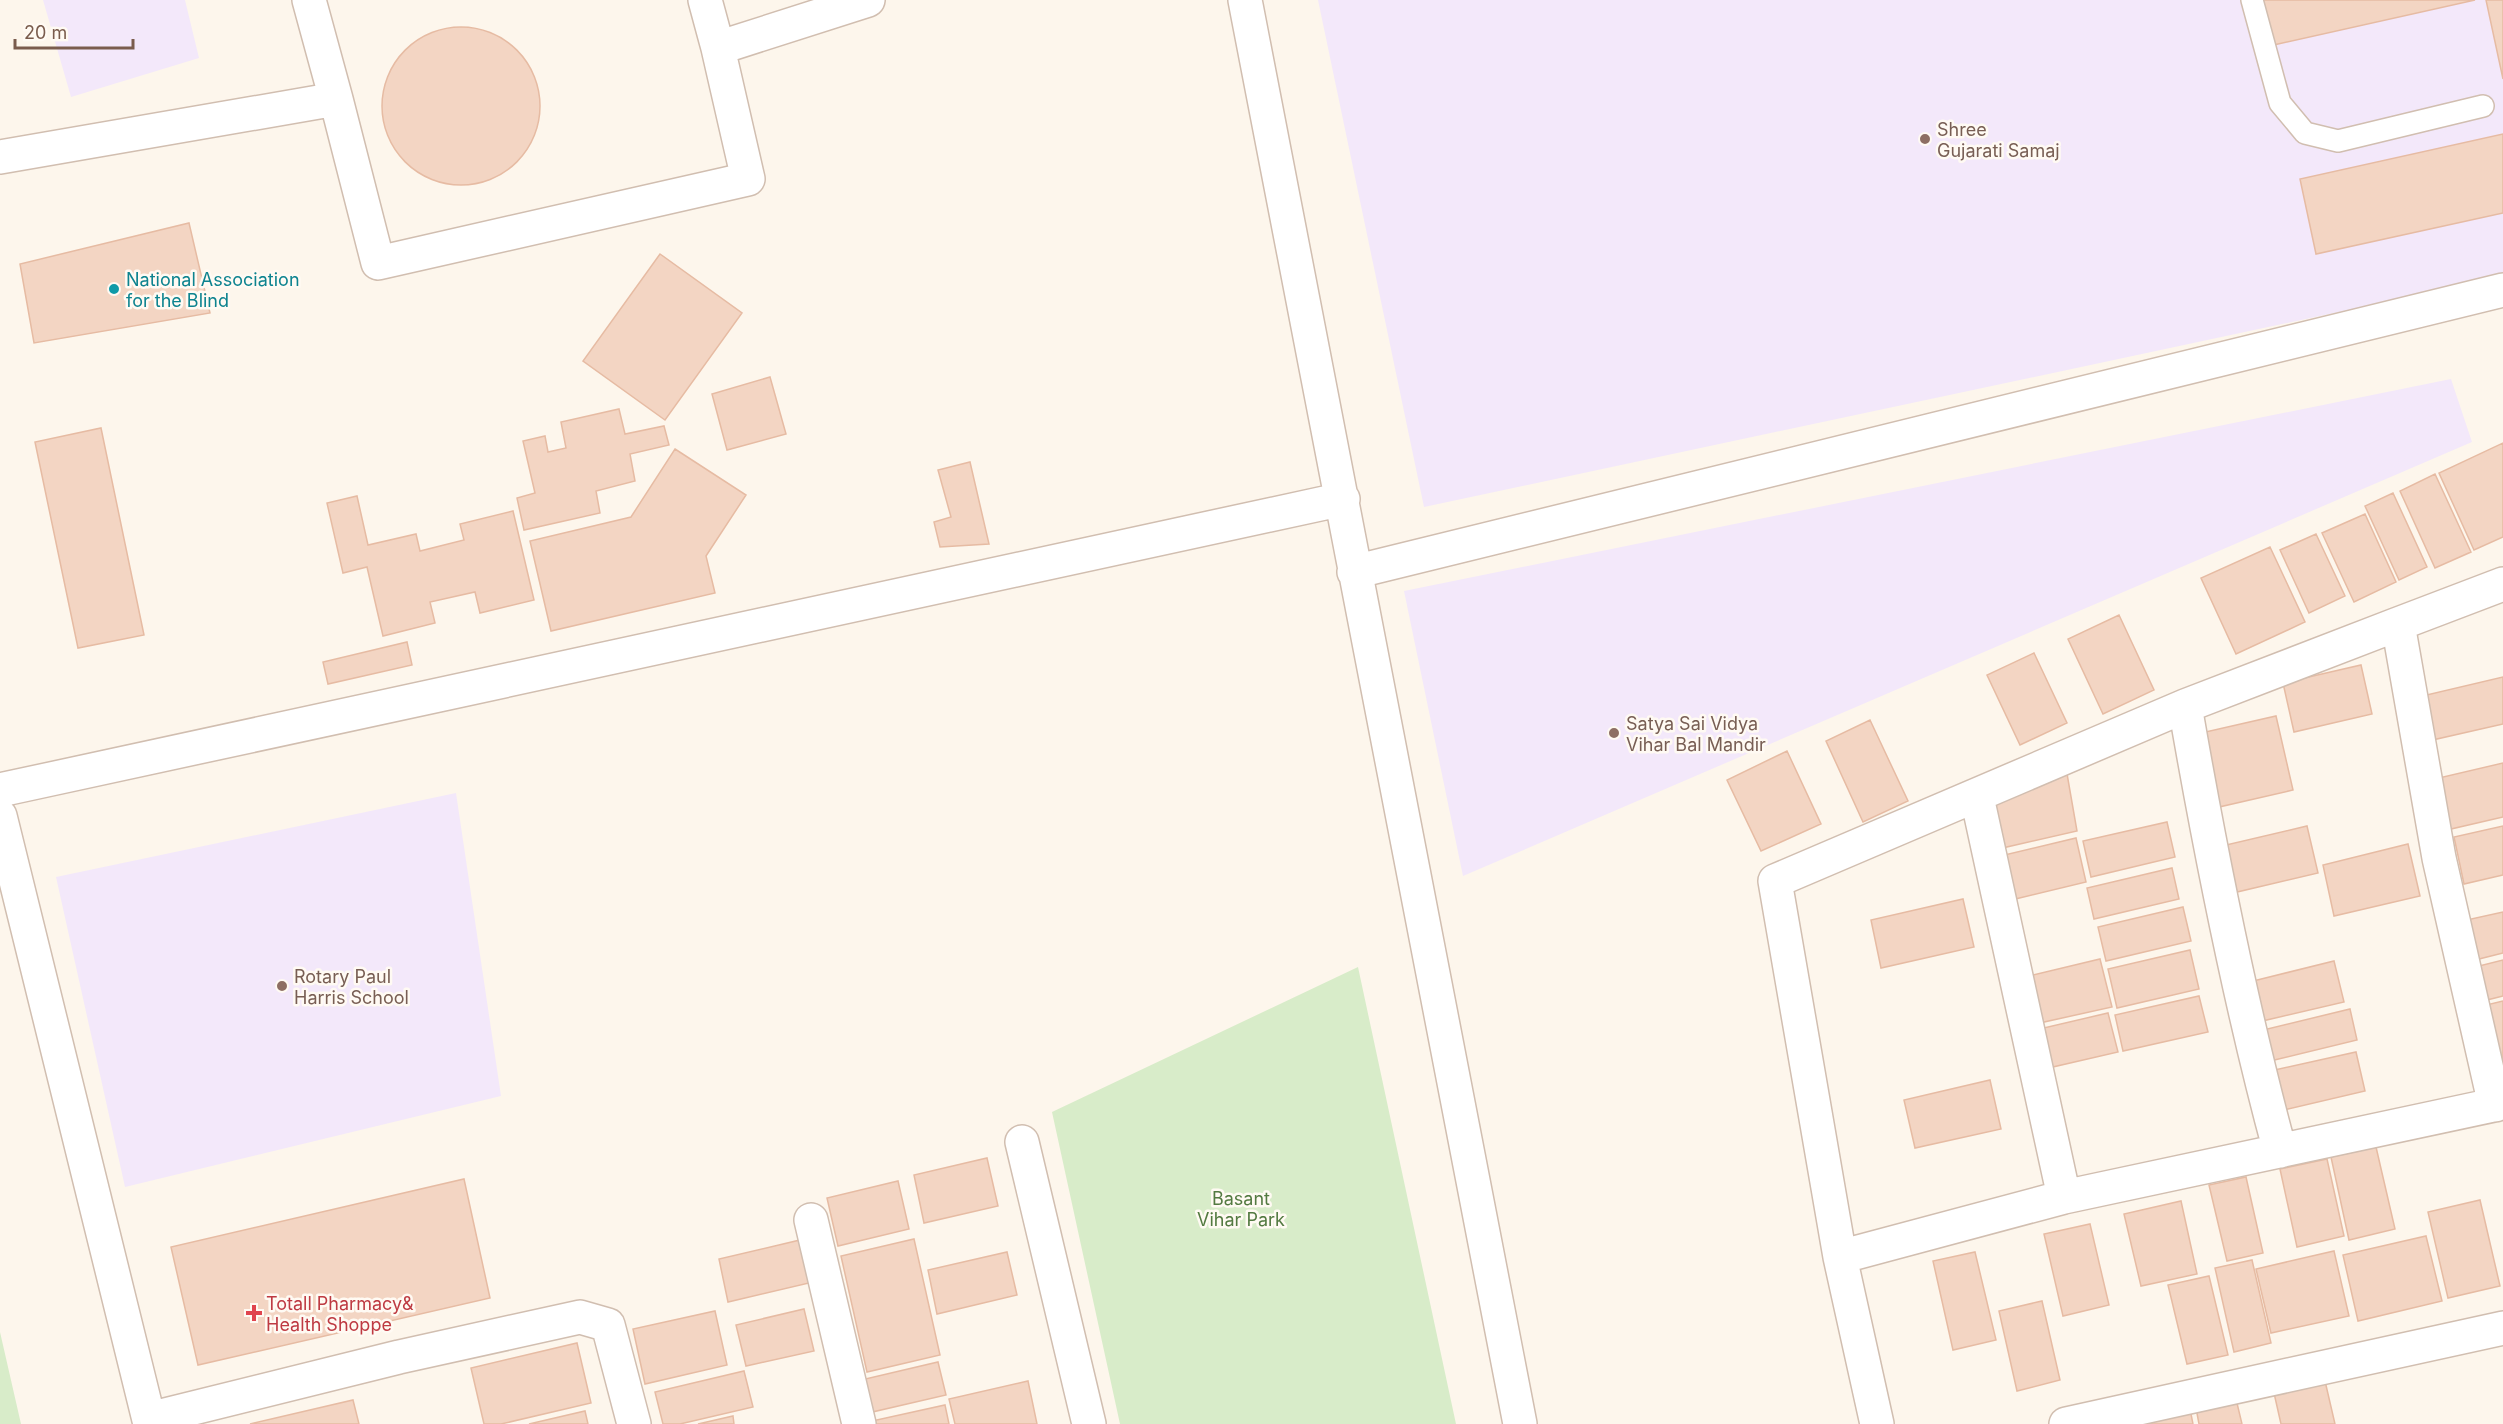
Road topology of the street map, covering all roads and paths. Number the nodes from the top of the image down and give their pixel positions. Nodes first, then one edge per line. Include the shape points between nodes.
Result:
1 (309, 0) edge
2 (705, 0) edge
3 (868, 0) edge
4 (1245, 0) edge
5 (2252, 0) edge
6 (718, 48) junction
7 (336, 99) junction
8 (2483, 106) dead end
9 (0, 157) edge
10 (2503, 290) edge
11 (1343, 499) junction
12 (1354, 572) junction
13 (2503, 584) edge
14 (2398, 624) junction
15 (2185, 706) junction
16 (0, 790) edge
17 (1977, 797) junction
18 (0, 816) edge
19 (2499, 1104) edge
20 (1022, 1142) dead end
21 (2280, 1151) junction
22 (2064, 1197) junction
23 (811, 1220) dead end
24 (1840, 1257) junction
25 (2503, 1328) edge
26 (150, 1421) edge
27 (634, 1424) edge
28 (859, 1424) edge
29 (1089, 1424) edge
30 (1520, 1424) edge
31 (1877, 1424) edge
32 (2066, 1424) edge

1 - 7 street
2 - 6 street
3 - 6 street
4 - 11 street
5 - 8 lane via 2280,103 2306,133 2338,141
6 - 7 street via 748,179 378,263
7 - 9 street
10 - 12 street
11 - 12 street
11 - 16 street
12 - 30 street
13 - 14 street
14 - 15 street
14 - 19 street via 2439,858
15 - 17 street
15 - 21 street via 2209,847 2250,1040
17 - 22 street
17 - 24 street via 1775,881
18 - 26 street
19 - 21 street
20 - 29 street
21 - 22 street
22 - 24 street
23 - 28 street
24 - 31 street
25 - 32 street
26 - 27 street via 399,1357 580,1317 608,1325

